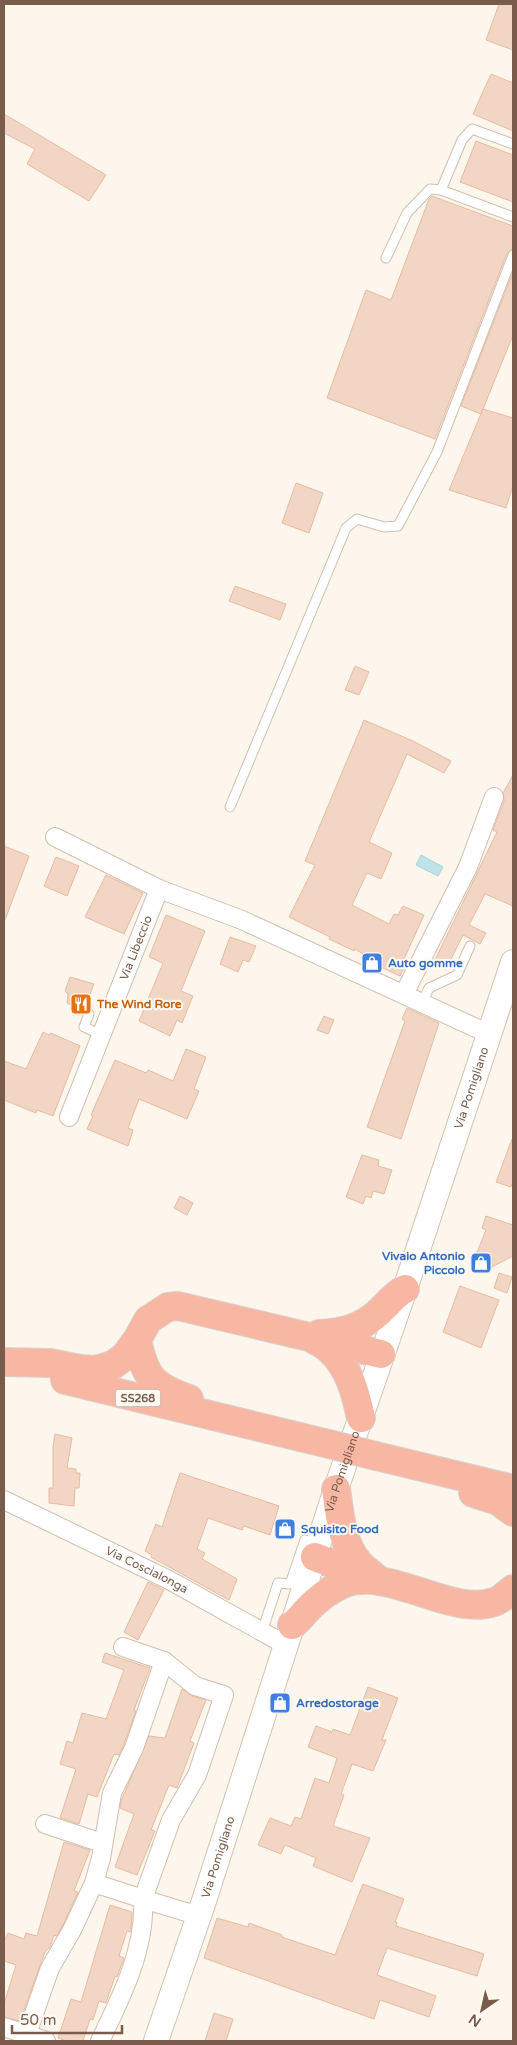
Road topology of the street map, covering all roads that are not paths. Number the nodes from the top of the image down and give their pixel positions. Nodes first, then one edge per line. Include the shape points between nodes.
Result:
1 (513, 144) edge
2 (441, 190) junction
3 (513, 217) edge
4 (513, 255) edge
5 (386, 258) dead end
6 (494, 797) dead end
7 (230, 807) dead end
8 (55, 838) dead end
9 (159, 889) junction
10 (470, 946) dead end
11 (513, 962) edge
12 (404, 994) junction
13 (422, 1002) junction
14 (89, 1014) dead end
15 (489, 1034) junction
16 (102, 1035) junction
17 (69, 1117) dead end
18 (405, 1289) junction
19 (308, 1335) junction
20 (138, 1340) junction
21 (381, 1354) junction
22 (4, 1364) edge
23 (361, 1418) junction
24 (272, 1430) junction
25 (403, 1462) junction
26 (336, 1489) junction
27 (513, 1489) edge
28 (4, 1500) edge
29 (513, 1512) edge
30 (317, 1551) junction
31 (378, 1581) junction
32 (513, 1589) edge
33 (262, 1632) junction
34 (289, 1635) junction
35 (123, 1648) dead end
36 (164, 1661) junction
37 (45, 1824) dead end
38 (102, 1843) junction
39 (94, 1883) junction
40 (143, 1899) junction
41 (199, 1916) junction
42 (4, 2027) edge
43 (27, 2034) junction
44 (46, 2041) edge
45 (100, 2041) edge
46 (156, 2041) edge

1 - 2 lane via 472,129 462,140
2 - 3 lane
2 - 5 lane via 430,189 407,213
4 - 7 lane via 437,452 398,526 384,527 357,519 346,528
6 - 12 street via 468,867
8 - 9 street
9 - 12 street via 372,970
9 - 16 street, Via Libeccio
10 - 13 lane via 456,975 429,988
11 - 15 main road, Via Pomigliano
12 - 13 street
13 - 15 street
14 - 16 lane via 84,1027
15 - 18 main road, Via Pomigliano
16 - 17 street, Via Libeccio
18 - 19 highway via 395,1294 363,1325 340,1333
18 - 21 main road, Via Pomigliano
19 - 20 highway, SS268 via 178,1306 148,1320
19 - 21 highway, SS268
19 - 23 highway via 330,1350 345,1369
20 - 22 highway, SS268 via 113,1365 96,1370 50,1363
20 - 24 highway via 150,1378 163,1387
21 - 23 main road, Via Pomigliano
22 - 24 highway, SS268
23 - 26 main road, Via Pomigliano
24 - 25 highway, SS268, bridge
25 - 27 highway, SS268
25 - 29 highway, SS268 via 438,1480 498,1501
26 - 30 main road, Via Pomigliano
26 - 31 highway via 348,1545 360,1564
28 - 33 street, Via Coscialonga via 169,1580
30 - 31 highway
30 - 33 lane via 305,1540 290,1584 278,1583
30 - 34 main road, Via Pomigliano
31 - 32 highway via 477,1605 496,1602
31 - 34 highway via 354,1581 333,1589 314,1603
33 - 34 street, Via Coscialonga
34 - 41 main road, Via Pomigliano
35 - 36 street
36 - 38 street via 134,1748 112,1793
36 - 40 street via 195,1686 224,1695 197,1775 171,1820
37 - 38 street
38 - 39 street
39 - 40 street
39 - 43 street via 50,1968
40 - 41 street
40 - 45 street via 144,1918 126,1987
41 - 46 main road, Via Pomigliano
42 - 43 street
43 - 44 street

